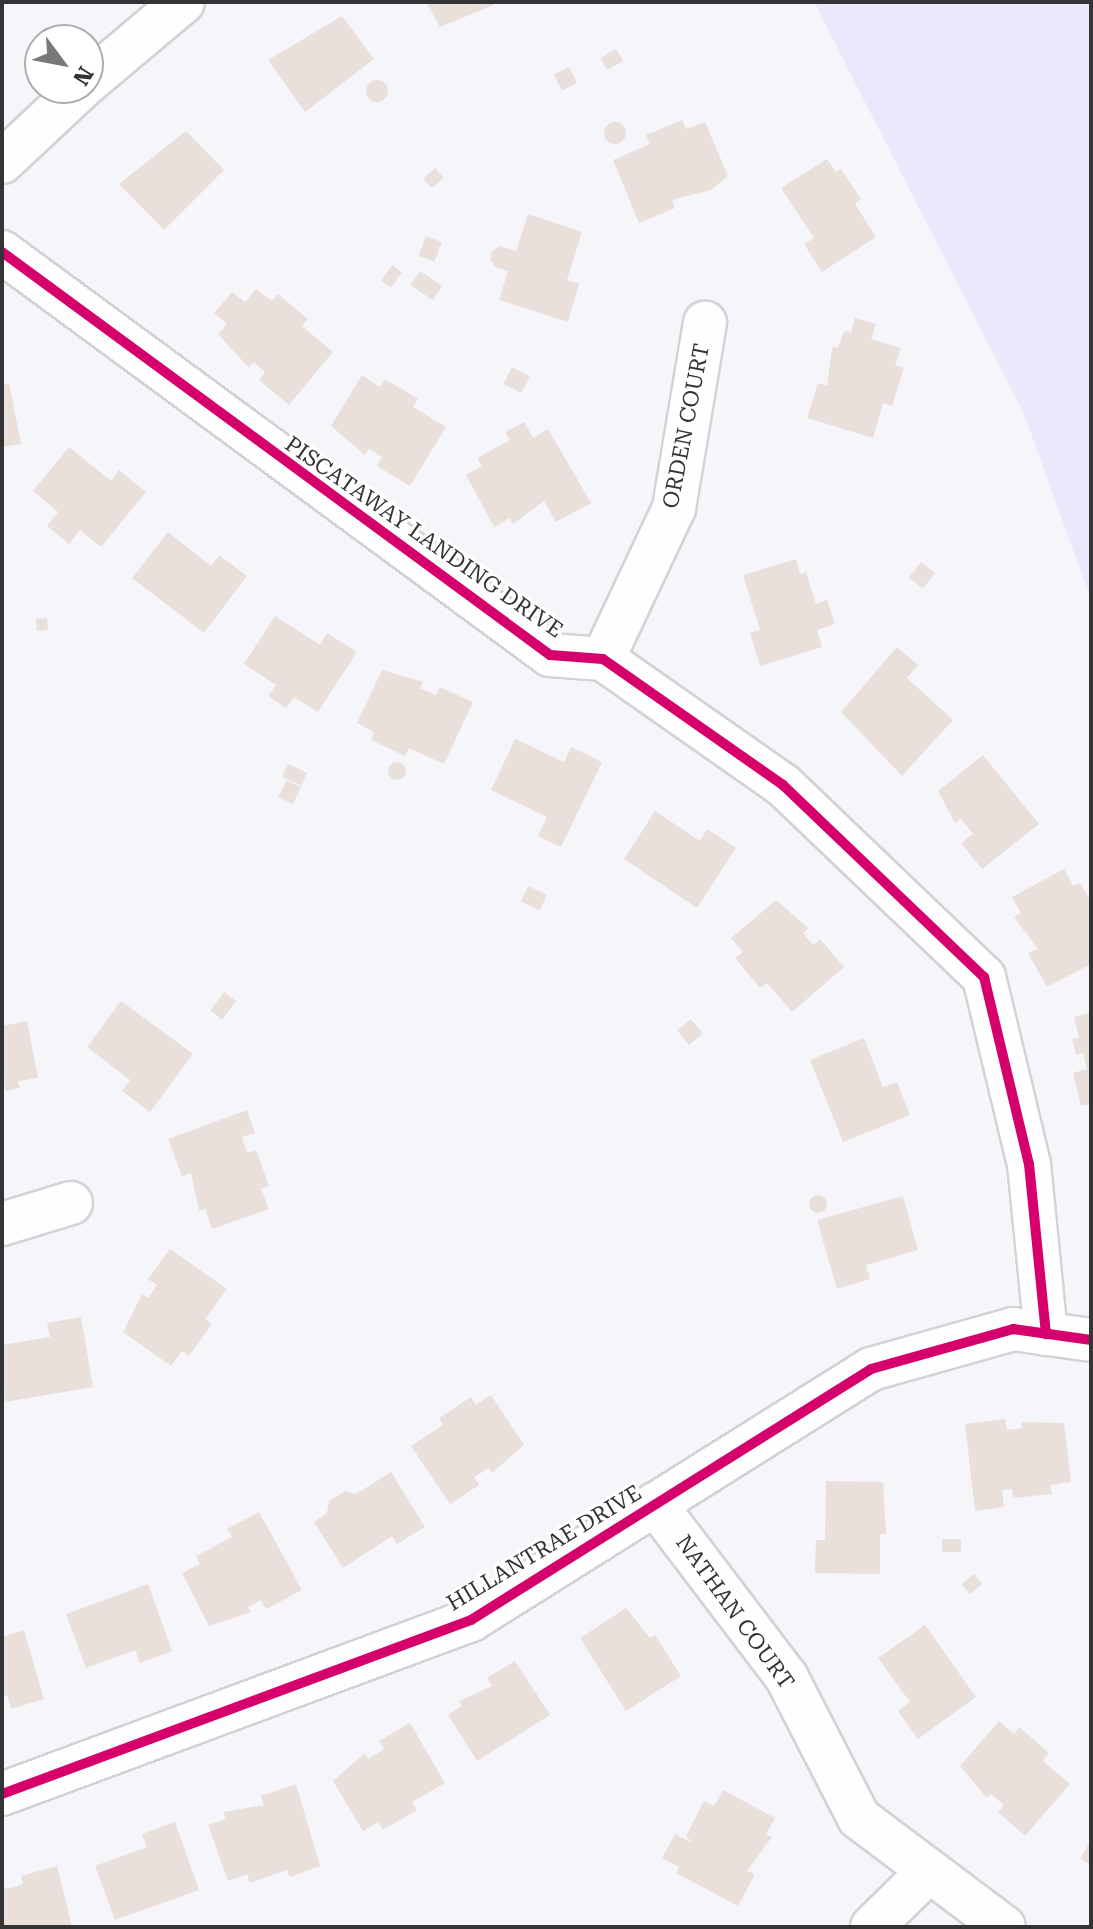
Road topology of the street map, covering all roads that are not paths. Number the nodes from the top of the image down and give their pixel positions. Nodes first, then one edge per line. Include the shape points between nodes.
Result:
1 (183, 2) edge
2 (104, 69) edge
3 (64, 104) edge
4 (2, 162) edge
5 (2, 252) edge
6 (705, 323) dead end
7 (603, 659) junction
8 (71, 1203) dead end
9 (2, 1224) edge
10 (1046, 1334) junction
11 (1091, 1340) edge
12 (655, 1504) junction
13 (2, 1794) edge
14 (929, 1871) junction
15 (872, 1927) edge
16 (1004, 1927) edge

1 - 2 street
3 - 4 street
5 - 7 street, PISCATAWAY LANDING DRIVE via 550,655
6 - 7 street, ORDEN COURT via 674,508
7 - 10 street via 783,785 984,977 1029,1164
8 - 9 street
10 - 11 street, HILLANTRAE DRIVE
10 - 12 street, HILLANTRAE DRIVE via 1013,1329 871,1369
12 - 13 street, HILLANTRAE DRIVE via 471,1620
12 - 14 street, NATHAN COURT via 787,1678 859,1818
14 - 15 street
14 - 16 street, NATHAN COURT

